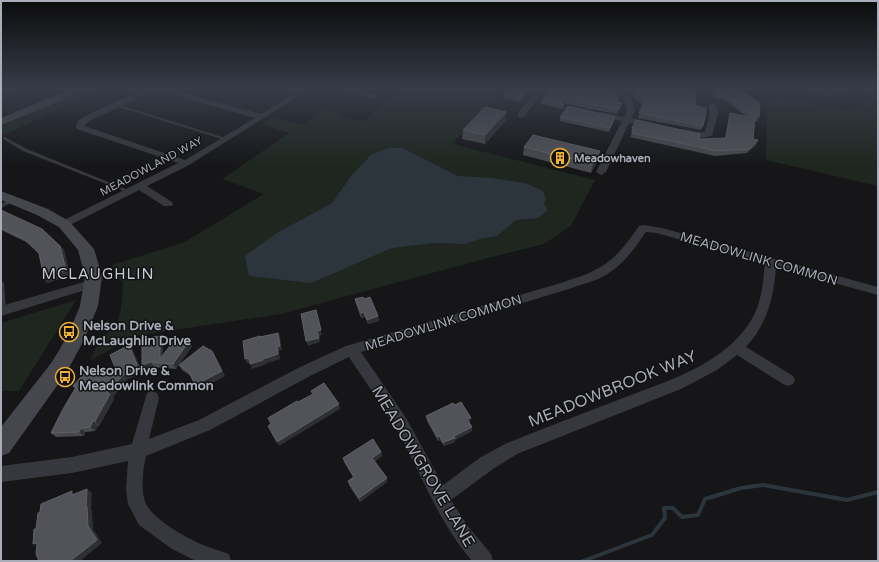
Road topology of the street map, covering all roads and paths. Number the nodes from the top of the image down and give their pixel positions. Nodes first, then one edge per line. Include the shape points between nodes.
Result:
1 (20, 114) edge
2 (96, 114) edge
3 (146, 114) edge
4 (252, 114) edge
5 (266, 114) edge
6 (600, 114) edge
7 (630, 114) edge
8 (714, 114) edge
9 (262, 117) junction
10 (628, 120) junction
11 (1, 122) edge
12 (660, 127) edge
13 (674, 130) edge
14 (4, 138) dead end
15 (227, 139) junction
16 (186, 164) junction
17 (601, 172) dead end
18 (141, 187) junction
19 (131, 192) junction
20 (5, 200) edge
21 (168, 204) dead end
22 (64, 224) junction
23 (771, 261) junction
24 (94, 283) junction
25 (1, 284) edge
26 (878, 291) edge
27 (2, 311) edge
28 (737, 348) junction
29 (352, 350) junction
30 (788, 380) dead end
31 (152, 398) dead end
32 (1, 445) edge
33 (139, 449) junction
34 (1, 474) edge
35 (440, 498) junction
36 (222, 560) edge
37 (484, 561) edge

1 - 11 street
2 - 16 street via 86,119 80,127
3 - 15 lane
4 - 9 street
5 - 9 street, MEADOWLAND WAY
6 - 10 street
7 - 10 street
8 - 13 street via 709,134 700,135
9 - 15 street, MEADOWLAND WAY
10 - 12 street
10 - 17 street
14 - 19 lane via 25,150
15 - 16 street, MEADOWLAND WAY
16 - 18 street, MEADOWLAND WAY
18 - 19 street, MEADOWLAND WAY
18 - 21 street
19 - 22 street, MEADOWLAND WAY
20 - 22 street
22 - 24 street via 81,240 89,255
23 - 26 street, MEADOWLINK COMMON
23 - 28 street, MEADOWBROOK WAY via 765,305 756,325
23 - 29 street, MEADOWLINK COMMON via 643,228 621,257 598,274
24 - 27 street
24 - 32 street via 88,312 74,345
25 - 27 lane
28 - 30 street
28 - 35 street, MEADOWBROOK WAY via 715,365 687,380 511,449 487,463
29 - 33 street, MEADOWLINK COMMON via 322,362 186,434
29 - 35 street, MEADOWGROVE LANE via 407,433
31 - 33 street
33 - 34 street, MEADOWLINK COMMON via 101,460 52,469
33 - 36 street via 134,490 144,517 193,551
35 - 37 street, MEADOWGROVE LANE via 460,533

